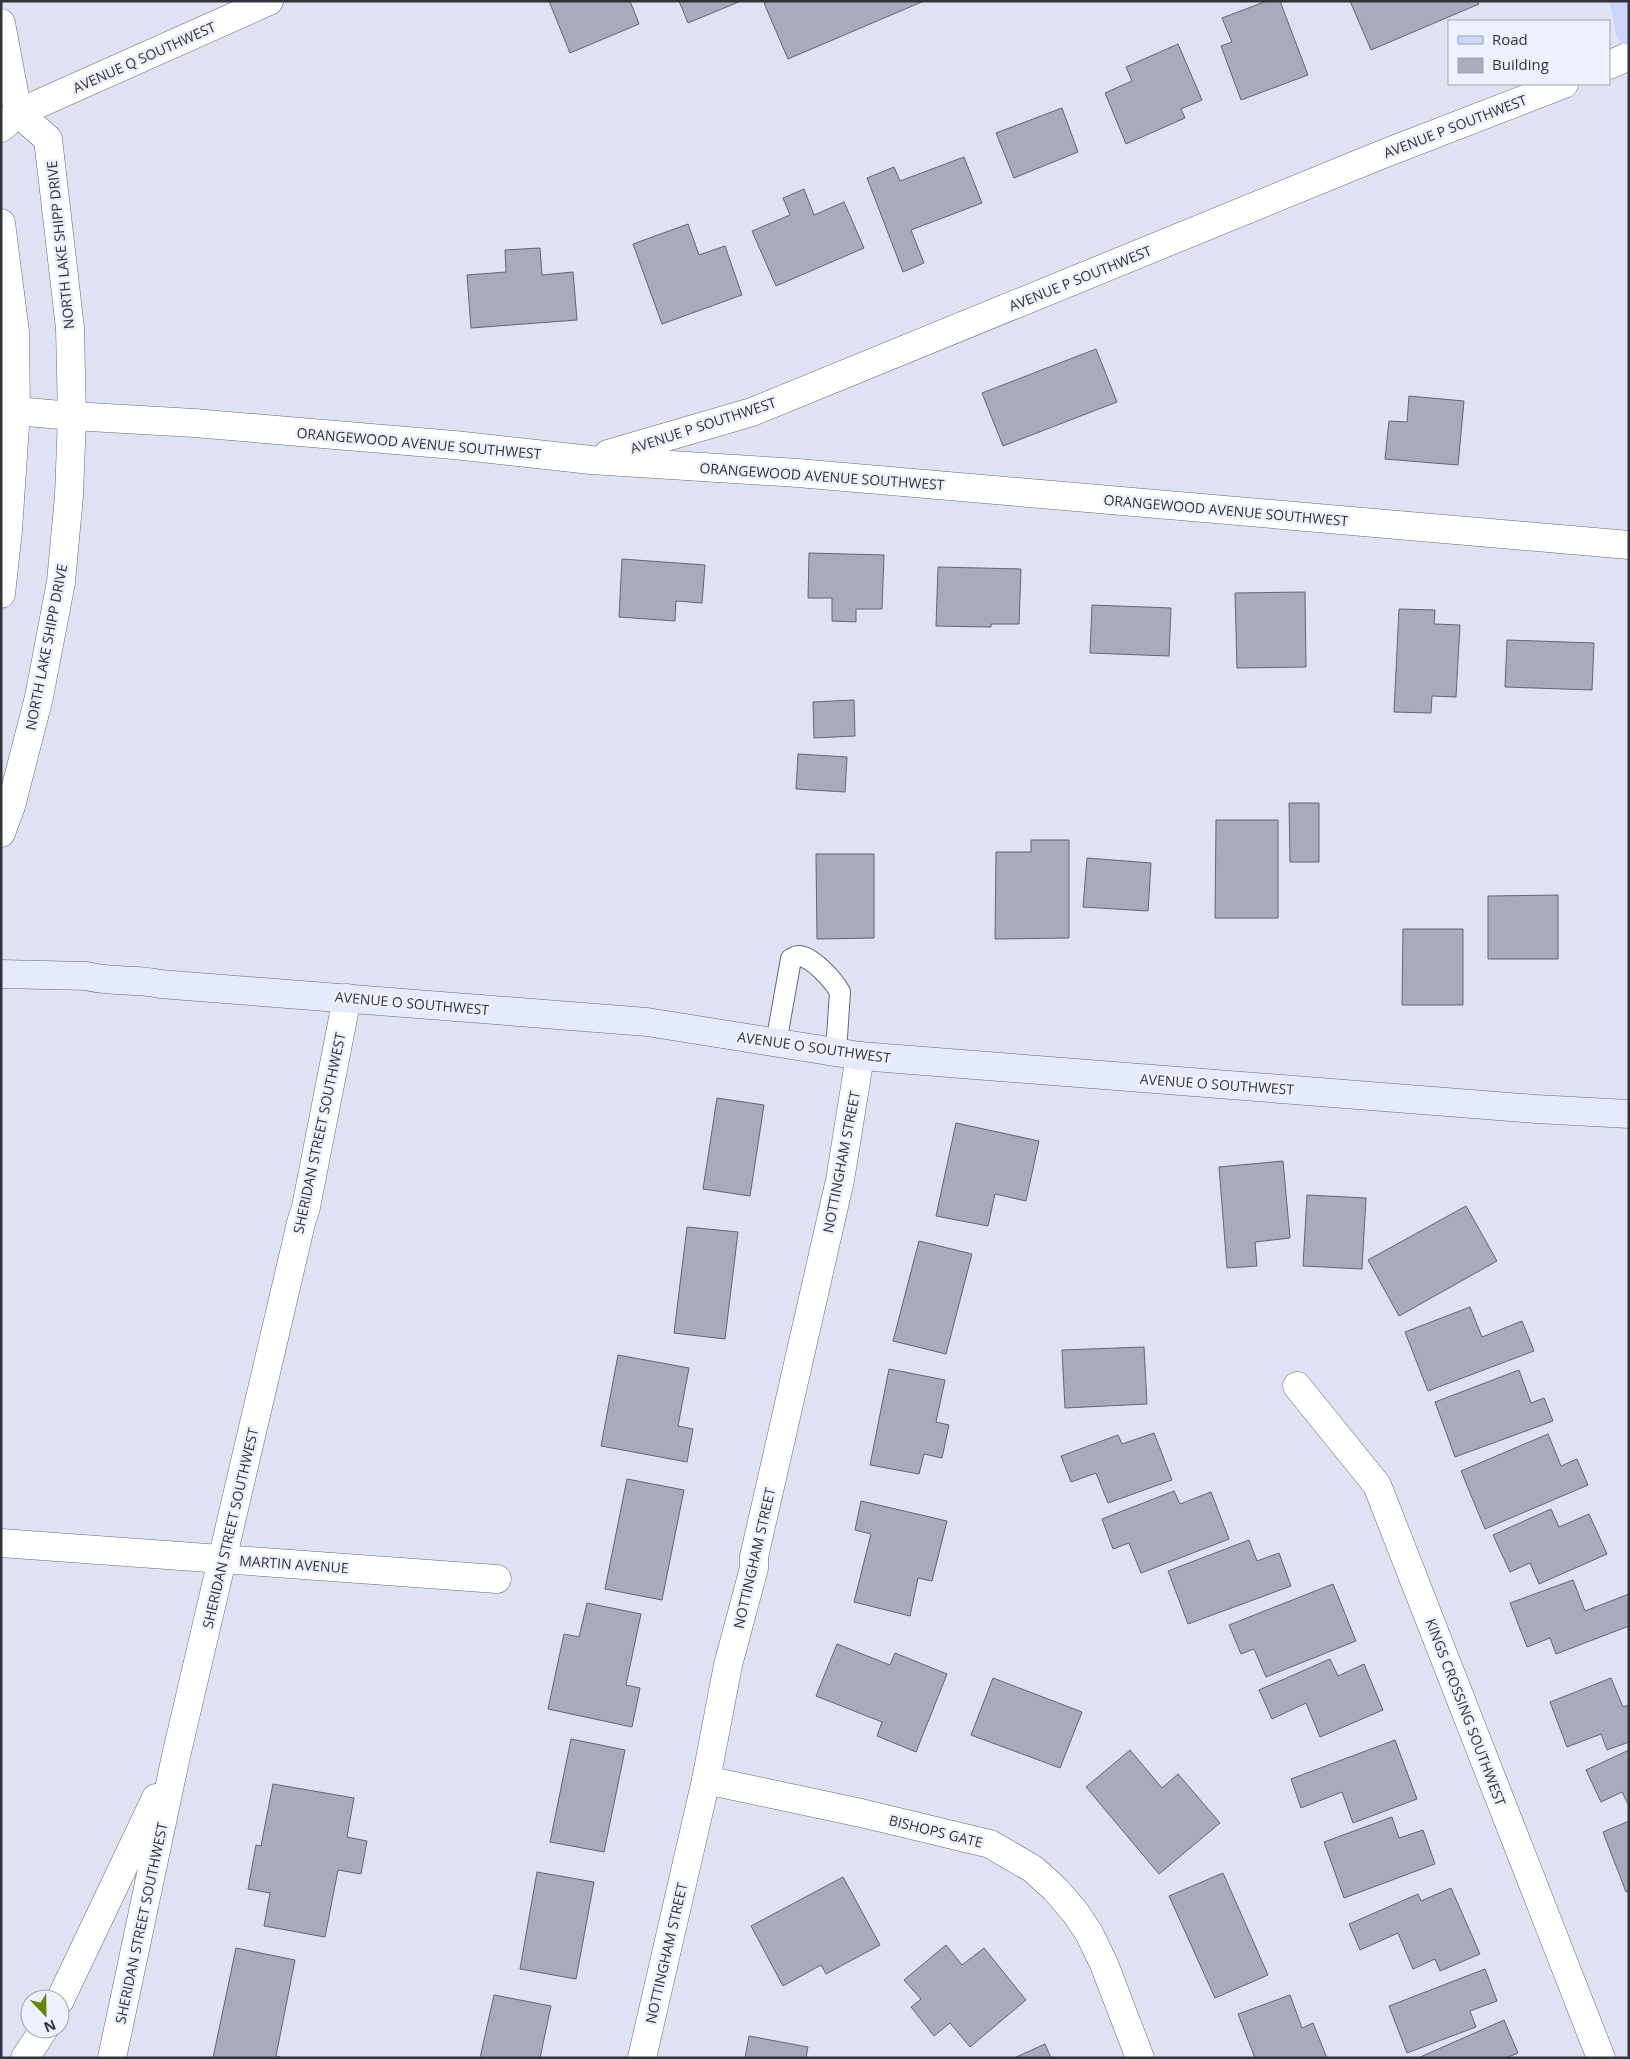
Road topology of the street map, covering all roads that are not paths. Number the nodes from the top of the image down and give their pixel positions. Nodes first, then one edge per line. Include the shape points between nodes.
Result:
1 (269, 1) edge
2 (1623, 1) edge
3 (1, 23) edge
4 (1629, 31) edge
5 (1629, 56) edge
6 (1610, 65) edge
7 (1561, 85) edge
8 (10, 120) edge
9 (1, 223) edge
10 (16, 411) junction
11 (72, 416) junction
12 (591, 460) junction
13 (1629, 545) edge
14 (1, 594) edge
15 (1, 832) edge
16 (1, 974) edge
17 (347, 998) junction
18 (776, 1043) junction
19 (848, 1054) junction
20 (1629, 1114) edge
21 (1297, 1386) dead end
22 (1, 1543) edge
23 (222, 1559) junction
24 (497, 1578) dead end
25 (176, 1756) junction
26 (706, 1780) junction
27 (65, 1989) edge
28 (37, 2039) edge
29 (25, 2058) edge
30 (112, 2058) edge
31 (642, 2058) edge
32 (1140, 2058) edge
33 (1601, 2058) edge

1 - 8 street, AVENUE Q SOUTHWEST
2 - 4 main road
3 - 8 street
5 - 6 street
7 - 12 street, AVENUE P SOUTHWEST via 752,412
8 - 11 street, NORTH LAKE SHIPP DRIVE via 48,139 70,328
9 - 10 street via 15,332
10 - 11 street, ORANGEWOOD AVENUE SOUTHWEST
10 - 14 street
11 - 12 street, ORANGEWOOD AVENUE SOUTHWEST via 194,422
11 - 15 street, NORTH LAKE SHIPP DRIVE via 70,496 61,582 39,698 11,806
12 - 13 street, ORANGEWOOD AVENUE SOUTHWEST via 798,473
16 - 17 street, AVENUE O SOUTHWEST via 87,976
17 - 18 street, AVENUE O SOUTHWEST via 647,1022
17 - 23 street, SHERIDAN STREET SOUTHWEST via 306,1207
18 - 19 street, AVENUE O SOUTHWEST
18 - 19 lane via 791,959 799,956 825,973 840,992
19 - 20 street, AVENUE O SOUTHWEST via 1518,1108
19 - 26 street, NOTTINGHAM STREET via 840,1180 756,1547 754,1568 728,1665
21 - 33 street, KINGS CROSSING SOUTHWEST via 1377,1485
22 - 23 street, MARTIN AVENUE
23 - 24 street, MARTIN AVENUE
23 - 25 street, SHERIDAN STREET SOUTHWEST
25 - 27 street
25 - 30 street, SHERIDAN STREET SOUTHWEST
26 - 31 street, NOTTINGHAM STREET
26 - 32 street, BISHOPS GATE via 990,1844 1033,1869 1055,1889 1089,1933
28 - 29 street

